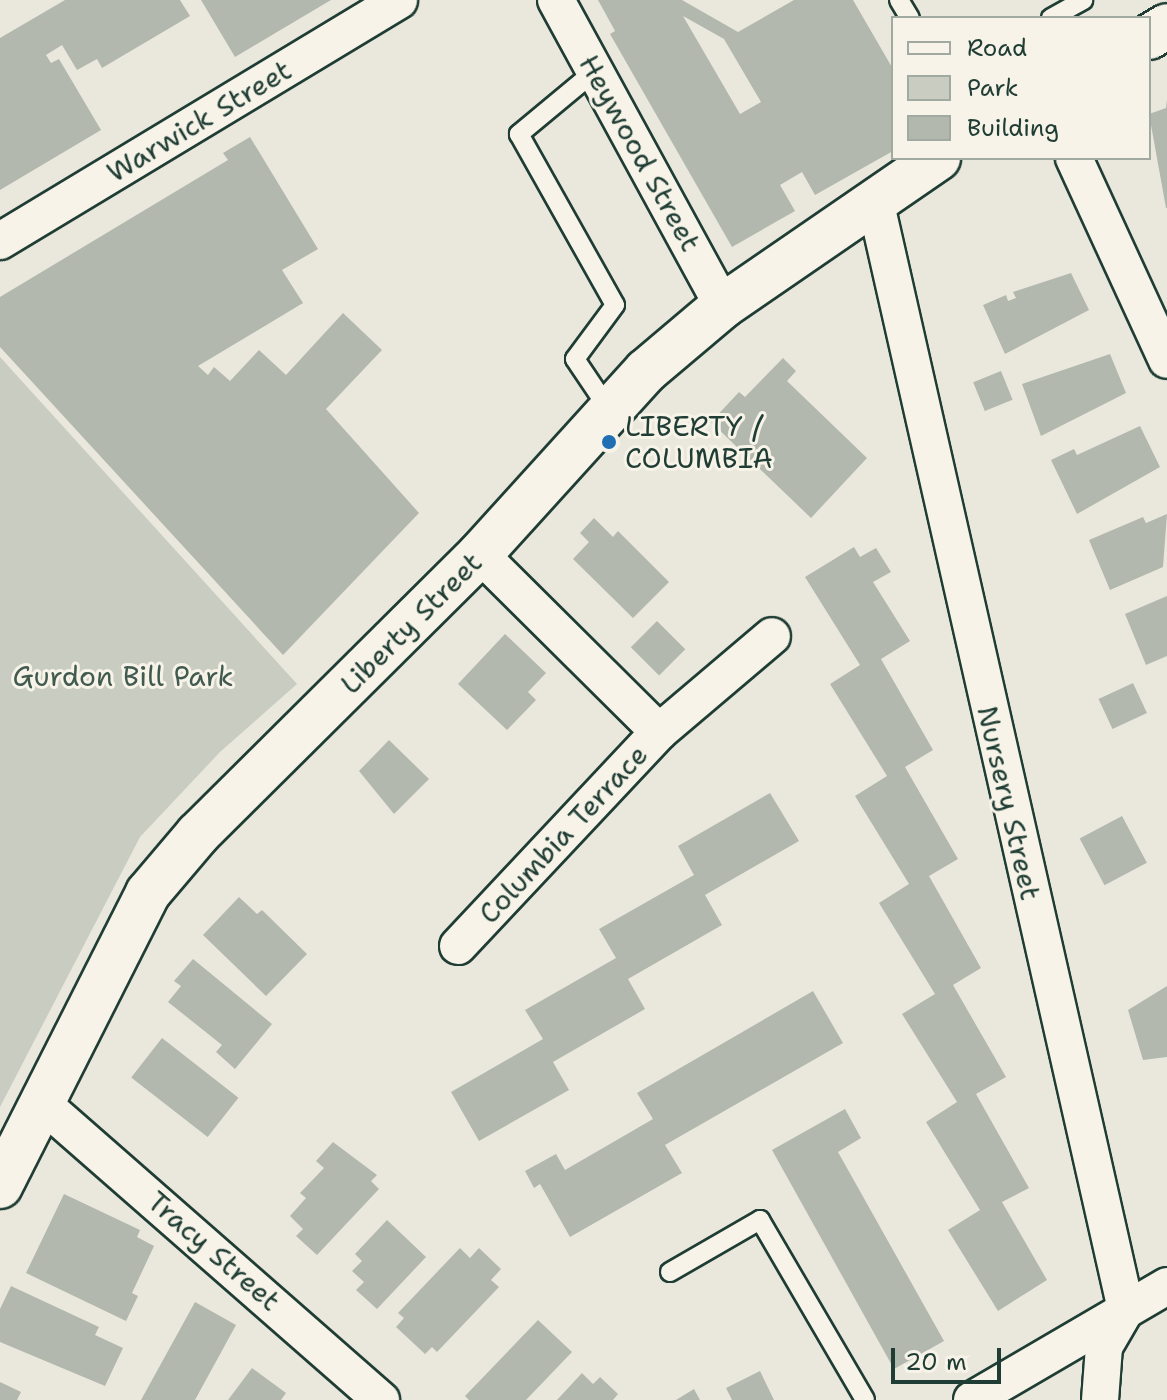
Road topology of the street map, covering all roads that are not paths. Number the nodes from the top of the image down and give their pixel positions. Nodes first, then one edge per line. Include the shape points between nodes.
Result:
1 (399, 0) edge
2 (556, 0) edge
3 (1083, 0) edge
4 (1055, 16) edge
5 (595, 71) junction
6 (935, 160) edge
7 (1075, 160) edge
8 (875, 200) junction
9 (0, 241) edge
10 (723, 306) junction
11 (1167, 360) edge
12 (610, 411) junction
13 (480, 554) junction
14 (772, 636) dead end
15 (659, 732) junction
16 (458, 946) dead end
17 (44, 1105) junction
18 (0, 1186) edge
19 (670, 1272) dead end
20 (1167, 1286) edge
21 (1126, 1309) junction
22 (381, 1400) edge
23 (865, 1400) edge
24 (972, 1400) edge
25 (1100, 1400) edge

1 - 9 street, Warwick Street
2 - 5 street, Heywood Street
3 - 4 lane
5 - 10 street, Heywood Street
5 - 12 lane via 519,134 615,305 575,359
6 - 8 main road, Liberty Street
7 - 11 street
8 - 10 main road, Liberty Street
8 - 21 street, Nursery Street
10 - 12 main road, Liberty Street via 646,371
12 - 13 main road, Liberty Street
13 - 15 street, Columbia Terrace
13 - 17 main road, Liberty Street via 198,834 148,893
14 - 15 street
15 - 16 street, Columbia Terrace
17 - 18 main road, Liberty Street
17 - 22 street, Tracy Street
19 - 23 lane via 760,1220
20 - 21 street
21 - 24 street
21 - 25 street via 1104,1347

